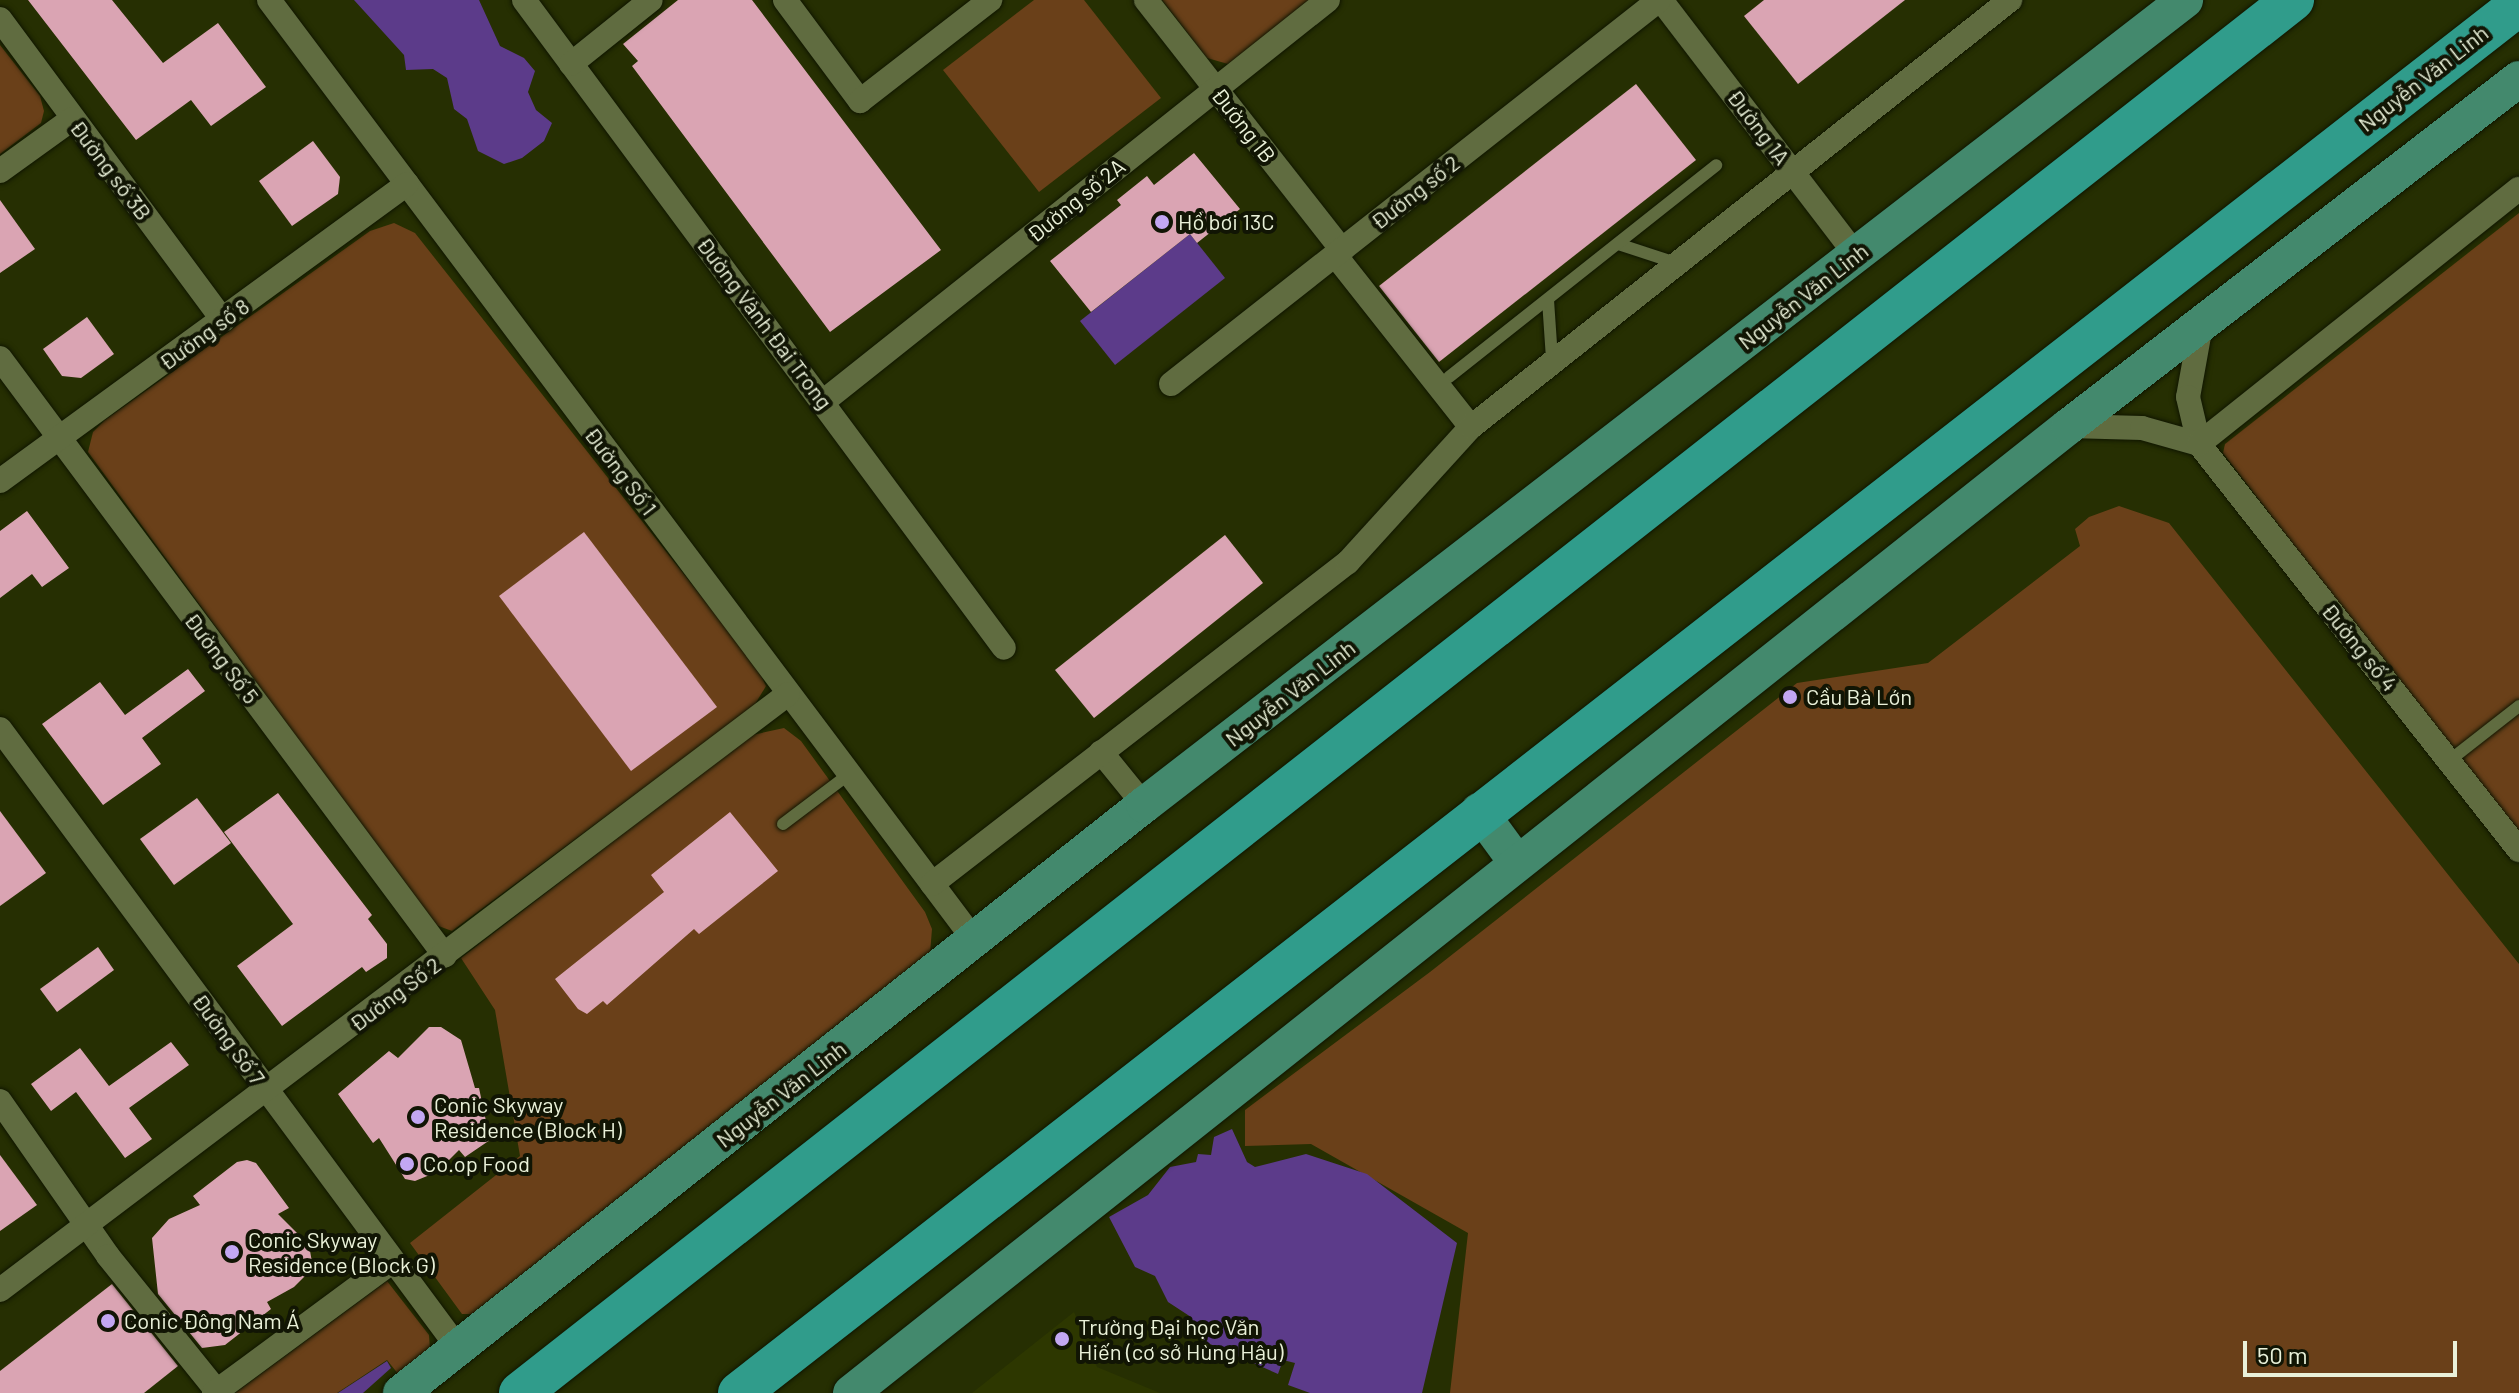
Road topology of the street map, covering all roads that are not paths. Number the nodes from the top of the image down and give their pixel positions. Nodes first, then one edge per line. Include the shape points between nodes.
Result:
1 (269, 0) edge
2 (524, 0) edge
3 (651, 0) edge
4 (785, 0) edge
5 (990, 0) edge
6 (1146, 0) edge
7 (1328, 0) edge
8 (1660, 0) edge
9 (2010, 0) edge
10 (2185, 0) edge
11 (2293, 0) edge
12 (2519, 5) edge
13 (0, 19) edge
14 (571, 64) junction
15 (2519, 79) edge
16 (1215, 88) junction
17 (72, 119) junction
18 (1716, 165) dead end
19 (1792, 170) junction
20 (0, 171) edge
21 (407, 184) junction
22 (2519, 189) edge
23 (1618, 244) junction
24 (1338, 252) junction
25 (1856, 255) junction
26 (1673, 262) junction
27 (1548, 300) junction
28 (223, 320) junction
29 (2201, 325) junction
30 (0, 358) edge
31 (1552, 359) junction
32 (1449, 377) dead end
33 (1171, 384) dead end
34 (824, 401) junction
35 (2069, 426) junction
36 (1471, 427) junction
37 (58, 438) junction
38 (2199, 444) junction
39 (0, 481) edge
40 (1004, 648) dead end
41 (788, 694) junction
42 (2519, 706) edge
43 (0, 729) edge
44 (1101, 752) junction
45 (2450, 760) junction
46 (849, 774) junction
47 (1144, 805) junction
48 (1479, 811) junction
49 (783, 824) dead end
50 (2519, 850) edge
51 (1517, 863) junction
52 (932, 884) junction
53 (975, 941) junction
54 (445, 956) junction
55 (267, 1090) junction
56 (0, 1101) edge
57 (90, 1224) junction
58 (393, 1261) junction
59 (0, 1290) edge
60 (458, 1348) junction
61 (216, 1392) edge
62 (401, 1393) edge
63 (520, 1393) edge
64 (739, 1393) edge
65 (851, 1393) edge

1 - 21 street, Đường Số 1
2 - 14 street, Đường Vành Đai Trong
3 - 14 street
4 - 5 street via 860,101
6 - 16 street, Đường 1B
7 - 16 street, Đường số 2A
8 - 19 street, Đường 1A
8 - 24 street, Đường số 2
9 - 19 street
10 - 25 main road, Nguyễn Văn Linh
11 - 63 highway
12 - 48 highway, Nguyễn Văn Linh
13 - 17 street, Đường số 3B
14 - 34 street, Đường Vành Đai Trong
15 - 29 main road
16 - 24 street, Đường 1B
16 - 34 street, Đường số 2A
17 - 20 street
17 - 28 street, Đường số 3B
18 - 23 lane
19 - 25 street, Đường 1A
19 - 26 street
21 - 28 street, Đường số 8
21 - 41 street, Đường Số 1
22 - 38 street
23 - 26 lane
23 - 27 lane
24 - 33 street, Đường số 2
24 - 36 street, Đường 1B
25 - 47 main road, Nguyễn Văn Linh
26 - 31 street
27 - 31 lane
27 - 32 lane
28 - 37 street, Đường số 8
29 - 35 main road
29 - 38 street, Đường số 4 via 2188,397
30 - 37 street, Đường Số 5
31 - 36 street
34 - 40 street, Đường Vành Đai Trong
35 - 38 street via 2142,428
35 - 51 main road
36 - 44 street via 1348,562
37 - 39 street, Đường số 8
37 - 54 street, Đường Số 5
38 - 45 street, Đường số 4
41 - 46 street, Đường Số 1
41 - 54 street, Đường Số 2
42 - 45 lane
43 - 55 street, Đường Số 7
44 - 47 street
44 - 52 street
45 - 50 street, Đường số 4
46 - 49 lane
46 - 52 street, Đường Số 1
47 - 53 main road, Nguyễn Văn Linh
48 - 51 main road
48 - 64 highway, Nguyễn Văn Linh
51 - 65 main road
52 - 53 street, Đường Số 1
53 - 60 main road, Nguyễn Văn Linh
54 - 55 street, Đường Số 2
55 - 57 street, Đường Số 2
55 - 58 street, Đường Số 7
56 - 57 street
57 - 59 street, Đường Số 2
57 - 61 street via 108,1256
58 - 60 street, Đường Số 7
58 - 61 street
60 - 62 main road, Nguyễn Văn Linh

